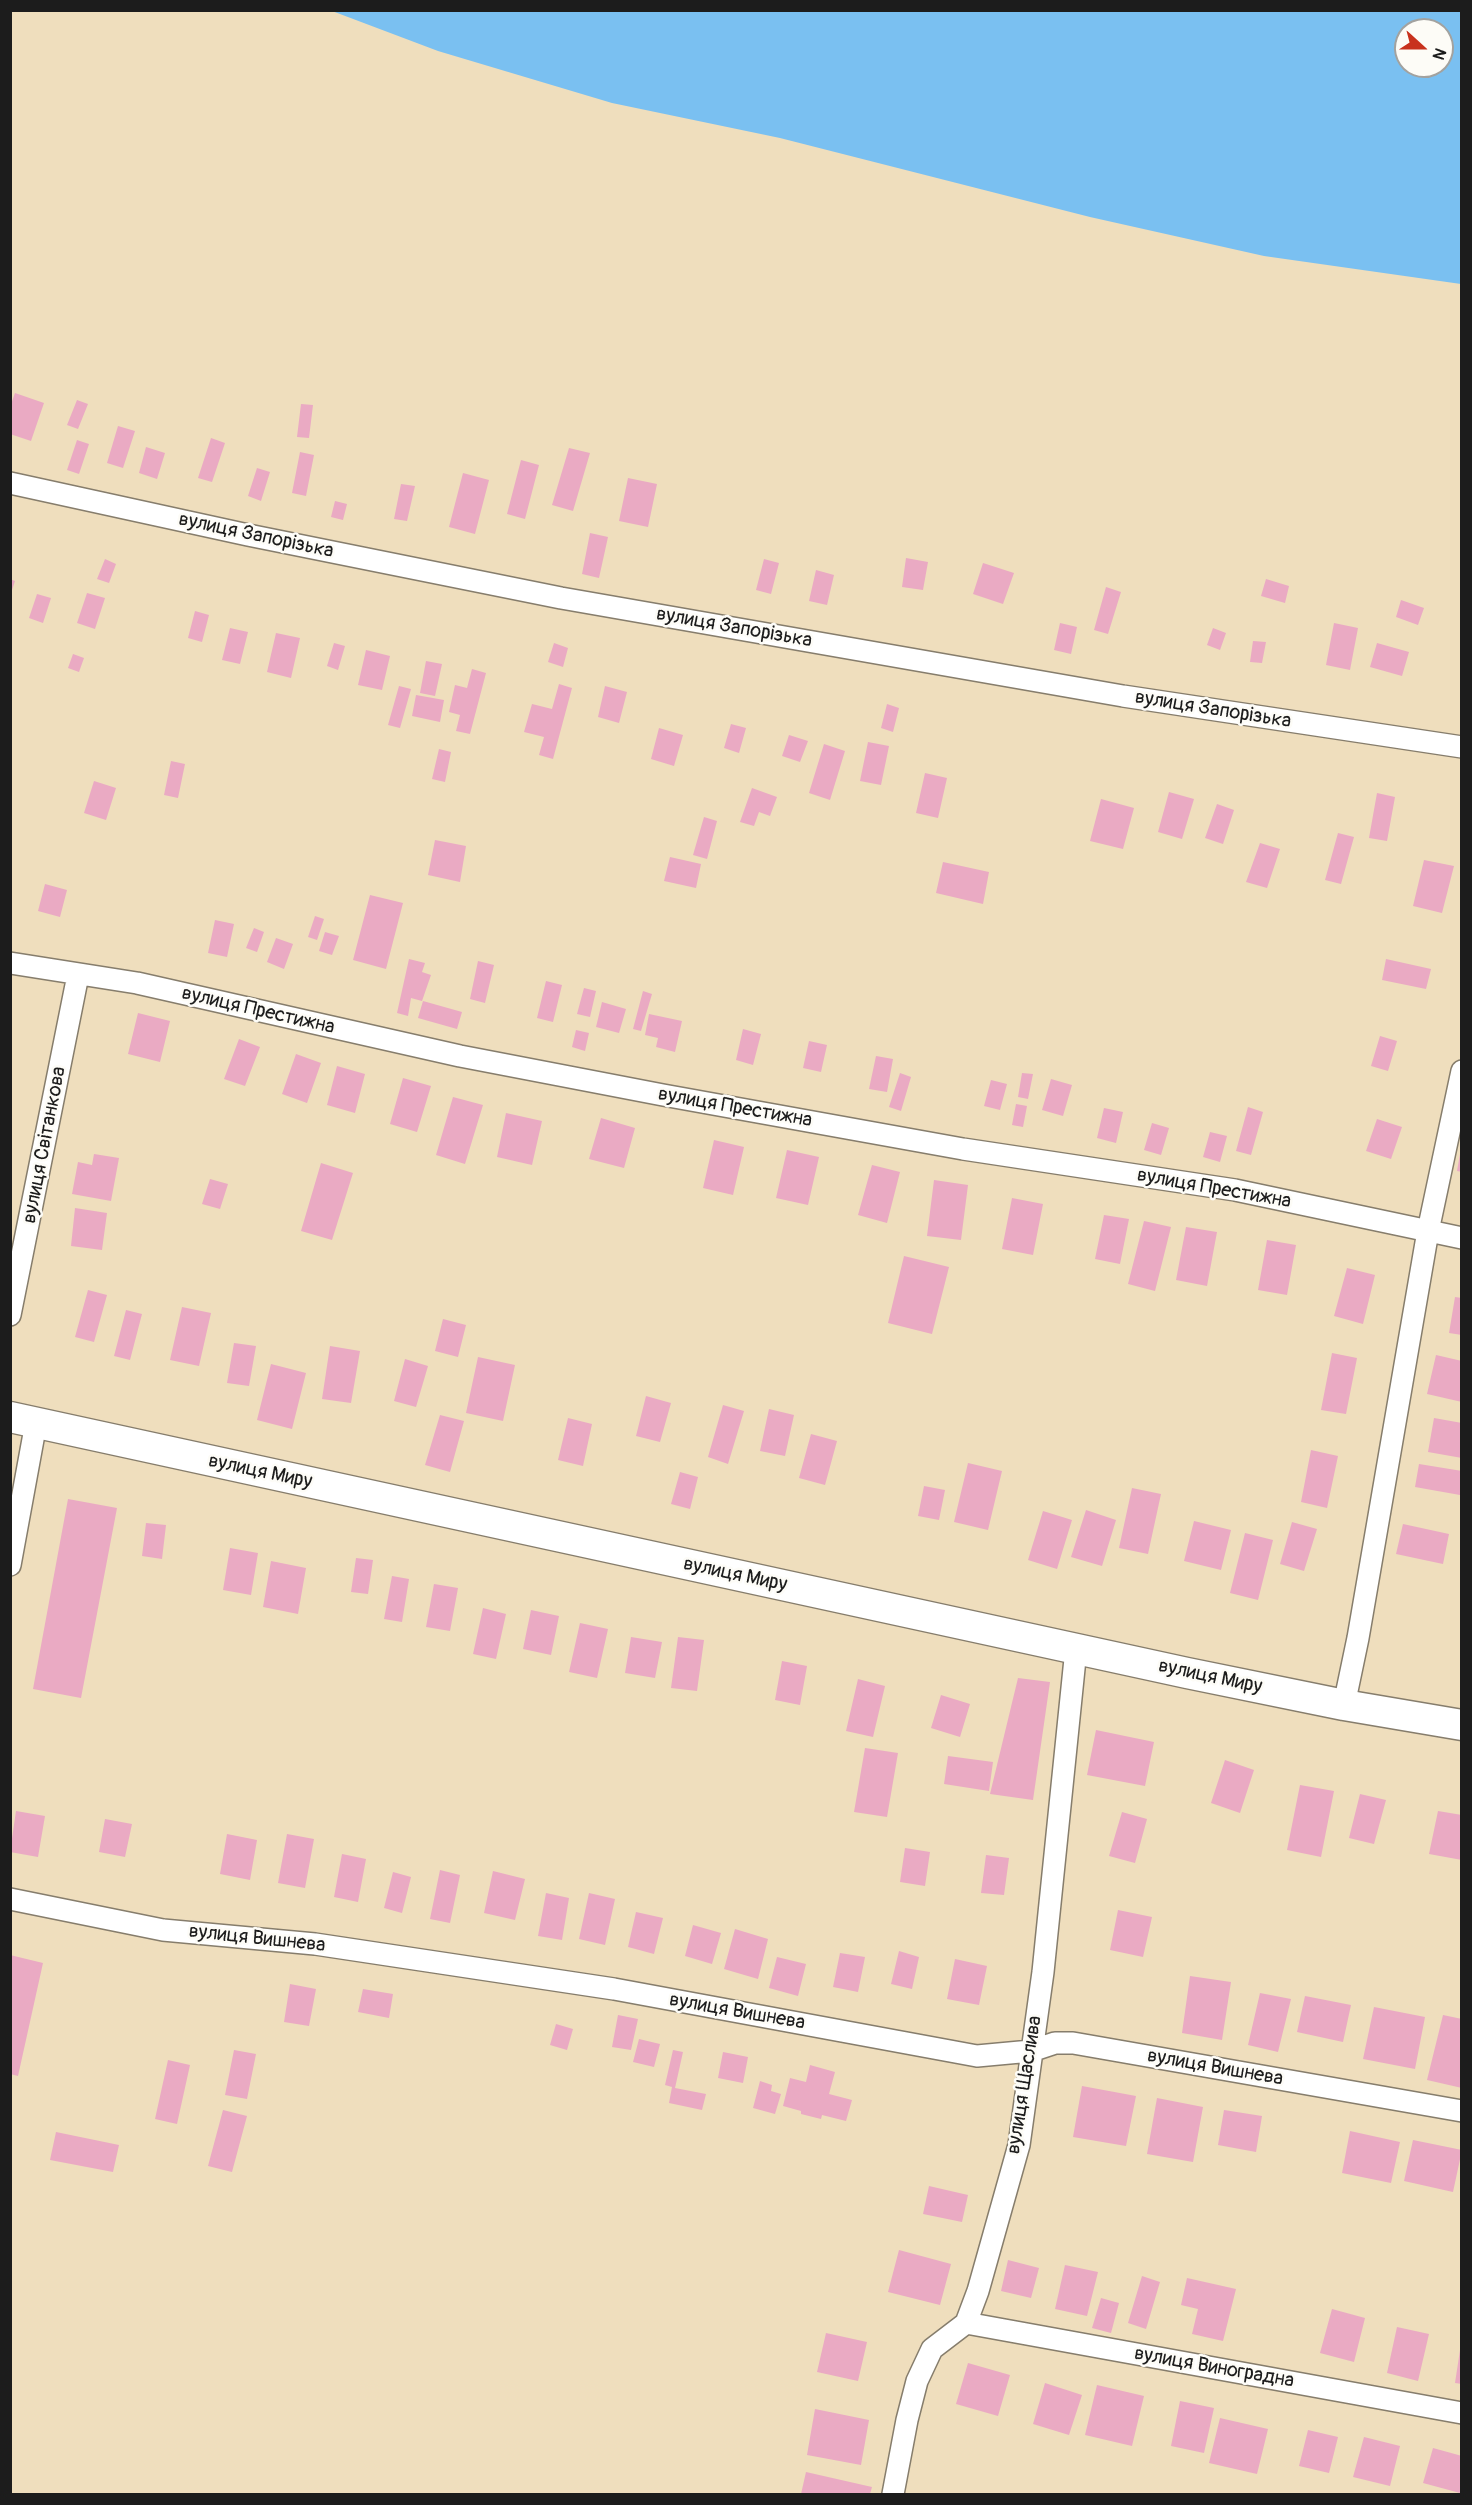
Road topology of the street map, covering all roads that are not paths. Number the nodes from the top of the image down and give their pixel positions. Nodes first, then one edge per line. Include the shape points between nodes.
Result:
1 (10, 483) edge
2 (1461, 747) edge
3 (10, 963) edge
4 (78, 975) junction
5 (1461, 1071) edge
6 (1428, 1231) junction
7 (1461, 1238) edge
8 (10, 1315) edge
9 (23, 1420) edge
10 (10, 1565) edge
11 (1076, 1648) junction
12 (1344, 1705) junction
13 (1461, 1725) edge
14 (10, 1899) edge
15 (1031, 2051) junction
16 (1461, 2111) edge
17 (966, 2323) junction
18 (1461, 2413) edge
19 (893, 2494) edge

1 - 2 street, вулиця Запорізька via 561,598 1123,696
3 - 4 street, вулиця Престижна
4 - 6 street, вулиця Престижна via 137,983 460,1056 663,1095 963,1149 1235,1190
4 - 8 street, вулиця Світанкова
5 - 6 street
6 - 7 street, вулиця Престижна
6 - 12 street
9 - 10 street
9 - 11 street, вулиця Миру
11 - 12 street, вулиця Миру
11 - 15 street, вулиця Щаслива
12 - 13 street, вулиця Миру
14 - 15 street, вулиця Вишнева via 163,1930 315,1944 614,1989 977,2056
15 - 16 street, вулиця Вишнева via 1054,2043 1073,2043
15 - 17 street, вулиця Щаслива via 1019,2145
17 - 18 street, вулиця Виноградна
17 - 19 street via 932,2349 917,2381

